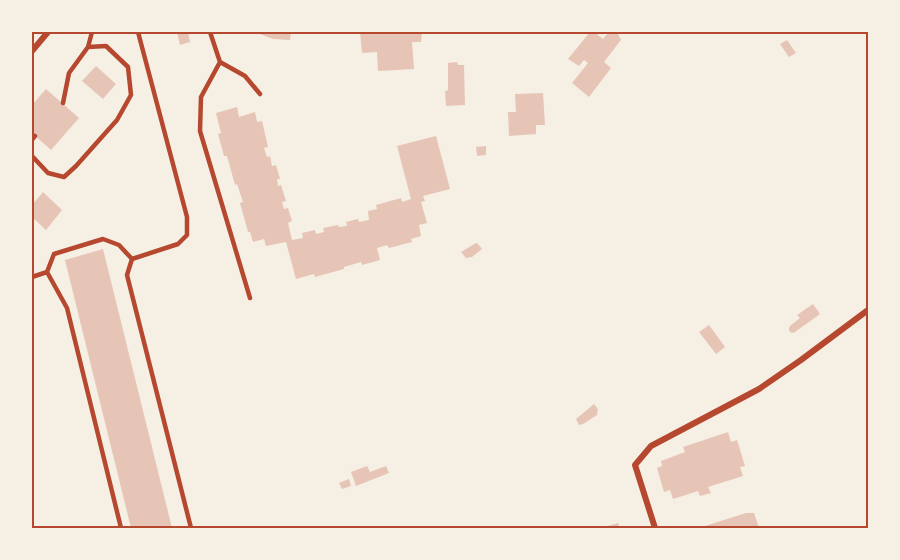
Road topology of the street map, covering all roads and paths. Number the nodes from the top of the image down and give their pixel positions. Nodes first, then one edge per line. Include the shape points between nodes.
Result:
1 (48, 32) edge
2 (92, 32) edge
3 (138, 32) edge
4 (210, 32) edge
5 (88, 47) junction
6 (32, 51) edge
7 (220, 62) junction
8 (260, 94) dead end
9 (63, 103) dead end
10 (32, 156) edge
11 (132, 259) junction
12 (47, 272) junction
13 (32, 277) edge
14 (250, 298) dead end
15 (868, 310) edge
16 (121, 528) edge
17 (191, 528) edge
18 (655, 528) edge

1 - 6 street
2 - 5 lane
3 - 11 lane via 187,217 187,234 178,244
4 - 7 lane
5 - 9 lane via 69,73
5 - 10 lane via 106,46 128,67 131,95 117,120 64,177 48,173
7 - 8 lane via 245,76
7 - 14 lane via 201,97 200,131
11 - 12 lane via 119,245 103,239 54,254
11 - 17 lane via 127,275
12 - 13 lane
12 - 16 lane via 67,309
15 - 18 street via 759,389 651,446 635,465

